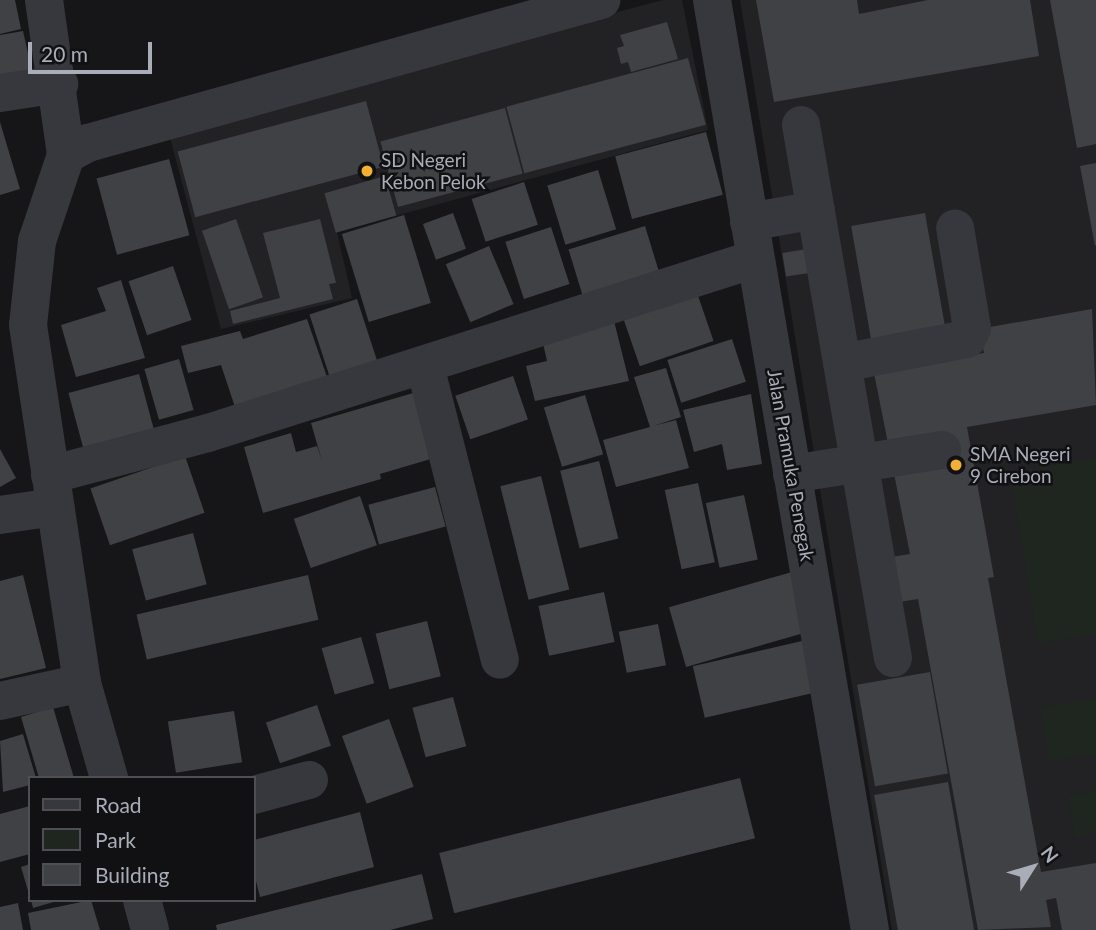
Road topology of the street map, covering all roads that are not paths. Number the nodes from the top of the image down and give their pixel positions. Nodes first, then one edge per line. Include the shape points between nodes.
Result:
1 (44, 0) edge
2 (601, 0) edge
3 (712, 0) edge
4 (59, 84) junction
5 (0, 93) edge
6 (802, 125) dead end
7 (66, 155) junction
8 (817, 210) junction
9 (955, 229) dead end
10 (752, 240) junction
11 (842, 363) junction
12 (425, 366) junction
13 (942, 450) dead end
14 (860, 463) junction
15 (792, 474) junction
16 (52, 491) junction
17 (0, 515) edge
18 (893, 658) dead end
19 (500, 660) dead end
20 (82, 683) junction
21 (0, 701) edge
22 (108, 776) edge
23 (309, 780) dead end
24 (256, 794) edge
25 (143, 902) edge
26 (150, 930) edge
27 (870, 930) edge

1 - 4 street
2 - 7 street via 88,143
3 - 10 street, Jalan Pramuka Penegak
4 - 5 street
4 - 7 street
6 - 8 street
7 - 16 street via 37,241 28,324
8 - 10 street
8 - 11 street
9 - 11 street via 972,328 967,339
10 - 12 street
10 - 15 street, Jalan Pramuka Penegak
11 - 14 street
12 - 16 street via 208,433
12 - 19 street
13 - 14 street
14 - 15 street
14 - 18 street
15 - 27 street, Jalan Pramuka Penegak
16 - 17 street
16 - 20 street
20 - 21 street
20 - 22 street
23 - 24 street
25 - 26 street

